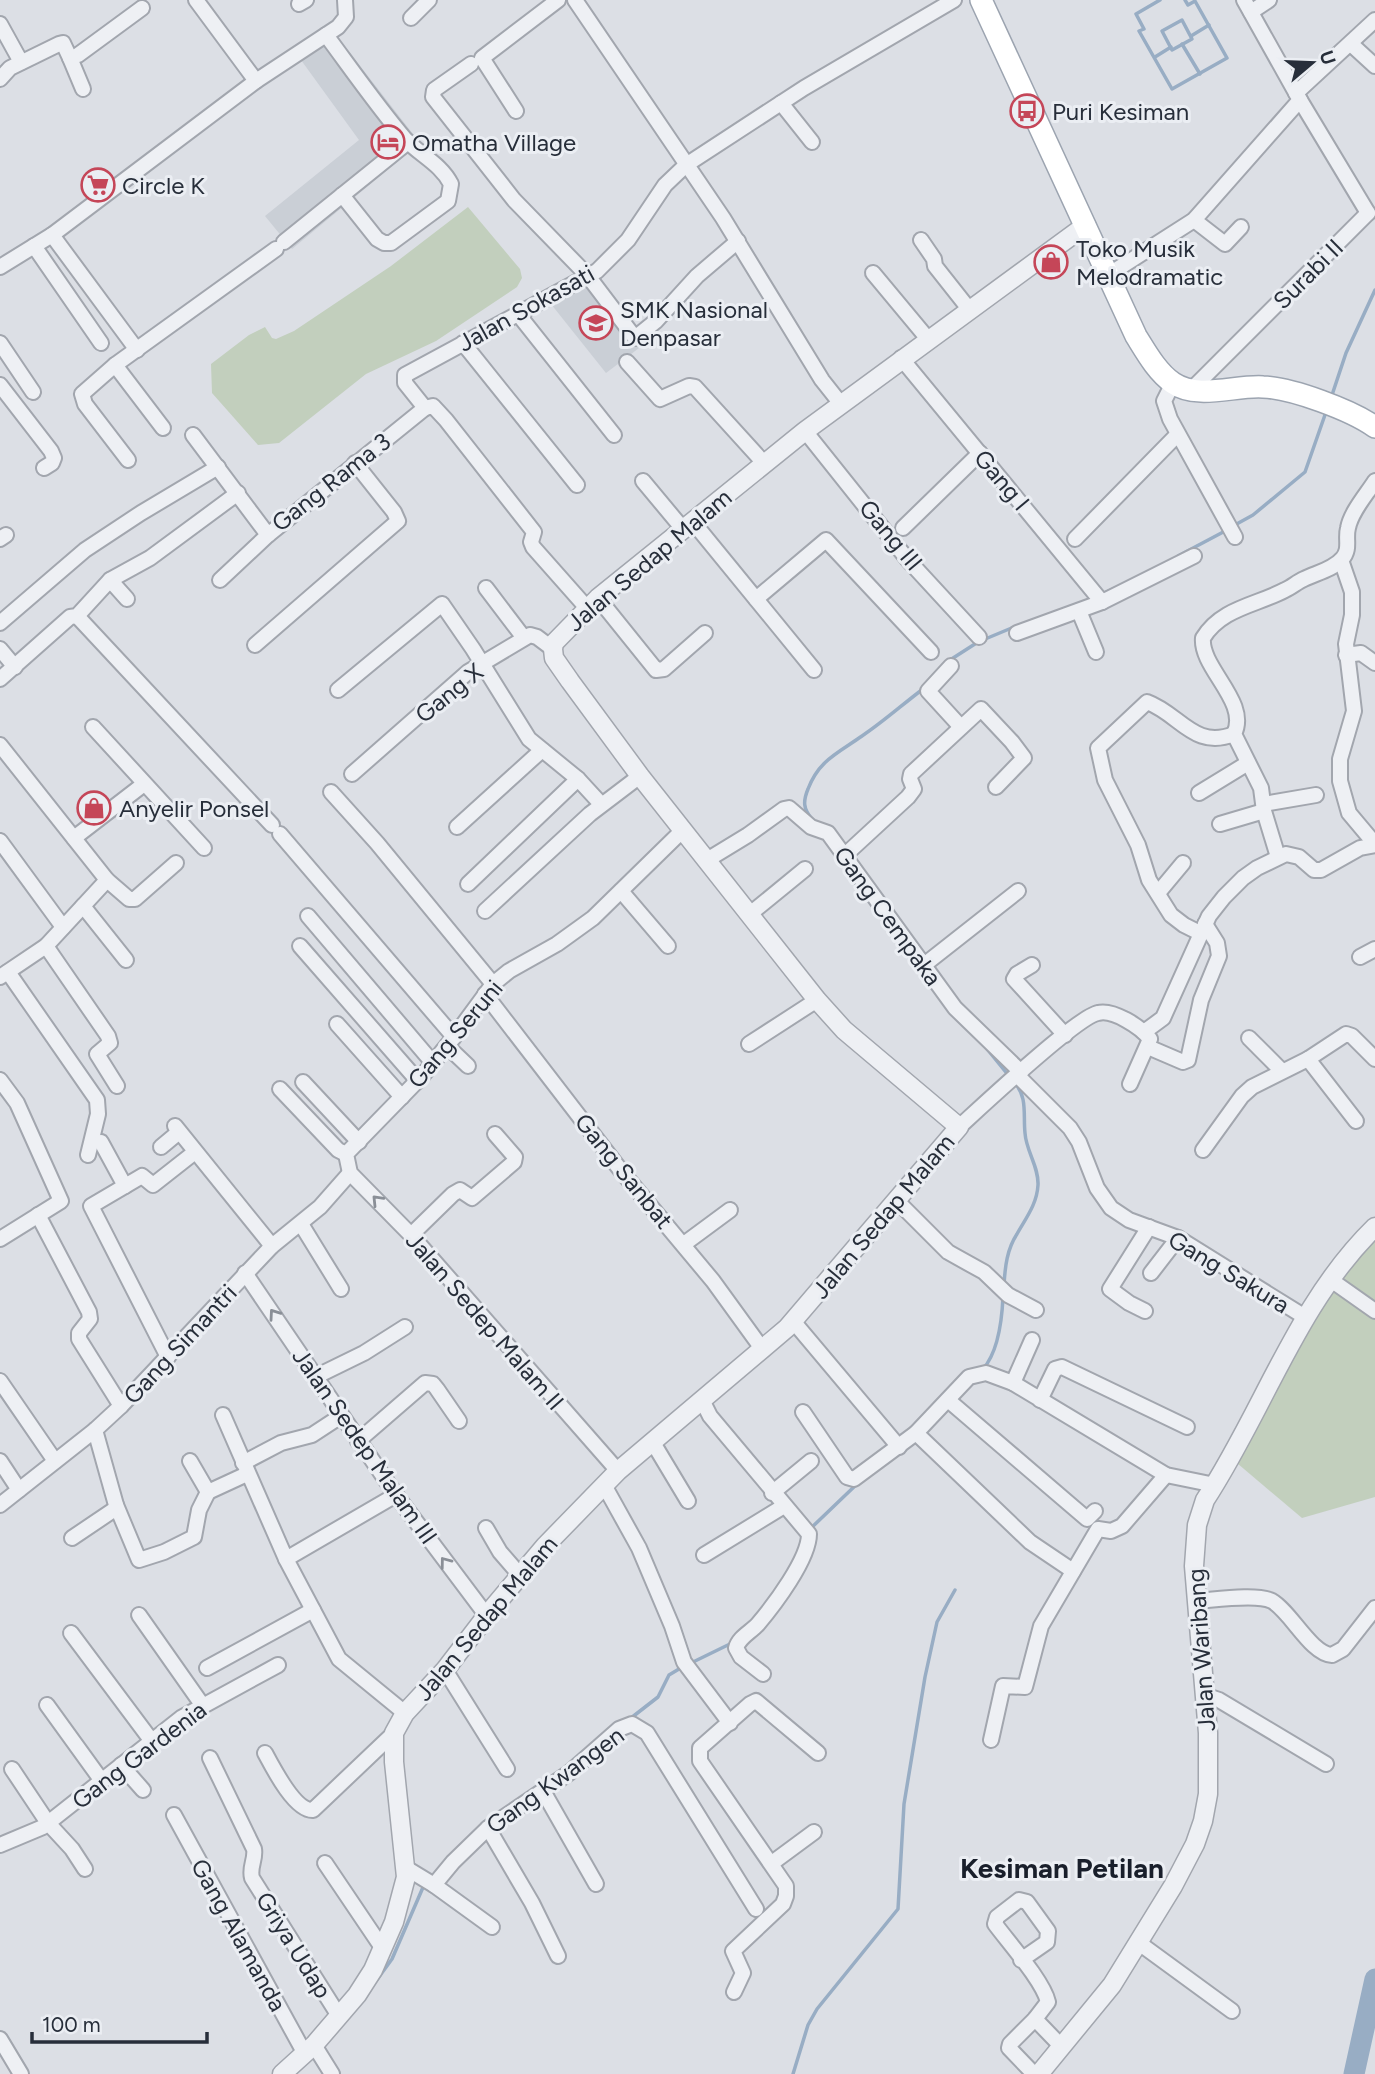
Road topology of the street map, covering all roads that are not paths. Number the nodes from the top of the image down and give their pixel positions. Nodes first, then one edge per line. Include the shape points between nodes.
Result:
1 (196, 0) edge
2 (345, 0) edge
3 (429, 0) edge
4 (558, 0) edge
5 (575, 0) edge
6 (954, 0) edge
7 (981, 0) edge
8 (1269, 0) edge
9 (1247, 6) edge
10 (142, 8) dead end
11 (411, 18) dead end
12 (1375, 20) edge
13 (0, 24) edge
14 (326, 35) junction
15 (1351, 44) junction
16 (70, 58) junction
17 (21, 62) junction
18 (471, 64) dead end
19 (1375, 66) edge
20 (0, 79) edge
21 (256, 80) junction
22 (83, 89) dead end
23 (1298, 97) junction
24 (781, 103) junction
25 (516, 111) dead end
26 (408, 142) junction
27 (813, 142) dead end
28 (685, 165) junction
29 (342, 195) junction
30 (1371, 212) edge
31 (1194, 220) junction
32 (1086, 225) junction
33 (1241, 227) dead end
34 (52, 235) junction
35 (921, 240) dead end
36 (738, 241) junction
37 (34, 246) junction
38 (0, 267) edge
39 (873, 274) dead end
40 (1108, 275) junction
41 (588, 276) junction
42 (969, 309) junction
43 (518, 314) junction
44 (928, 339) junction
45 (0, 343) edge
46 (101, 343) dead end
47 (464, 343) junction
48 (137, 350) junction
49 (901, 358) junction
50 (627, 362) dead end
51 (115, 365) junction
52 (0, 385) edge
53 (1182, 387) junction
54 (33, 392) dead end
55 (841, 404) junction
56 (425, 408) junction
57 (1375, 427) edge
58 (163, 428) dead end
59 (805, 431) junction
60 (193, 435) dead end
61 (614, 435) dead end
62 (1177, 435) junction
63 (980, 453) junction
64 (128, 460) dead end
65 (355, 463) junction
66 (764, 463) junction
67 (218, 467) junction
68 (44, 468) dead end
69 (643, 481) dead end
70 (1375, 481) edge
71 (577, 485) dead end
72 (239, 493) junction
73 (688, 525) junction
74 (903, 528) dead end
75 (1232, 532) dead end
76 (268, 535) junction
77 (1075, 539) dead end
78 (1195, 556) dead end
79 (1341, 560) junction
80 (110, 580) junction
81 (220, 580) dead end
82 (486, 588) dead end
83 (127, 599) dead end
84 (756, 599) junction
85 (1099, 599) junction
86 (593, 603) junction
87 (1079, 611) junction
88 (77, 616) junction
89 (0, 623) edge
90 (1017, 632) dead end
91 (705, 634) dead end
92 (979, 637) dead end
93 (524, 638) junction
94 (255, 645) dead end
95 (0, 649) edge
96 (552, 649) junction
97 (932, 652) dead end
98 (1096, 652) dead end
99 (1346, 654) junction
100 (1375, 663) edge
101 (483, 664) junction
102 (951, 666) dead end
103 (15, 667) junction
104 (814, 670) dead end
105 (0, 679) edge
106 (338, 690) dead end
107 (960, 726) junction
108 (93, 727) dead end
109 (1234, 734) junction
110 (0, 745) edge
111 (542, 750) junction
112 (1248, 763) junction
113 (352, 774) dead end
114 (640, 776) junction
115 (578, 779) junction
116 (144, 784) junction
117 (996, 787) dead end
118 (331, 792) dead end
119 (1199, 793) dead end
120 (1316, 794) dead end
121 (601, 804) junction
122 (1264, 807) junction
123 (1220, 824) dead end
124 (457, 827) dead end
125 (683, 830) junction
126 (74, 838) junction
127 (0, 841) edge
128 (1375, 845) edge
129 (204, 848) dead end
130 (844, 856) junction
131 (1278, 857) junction
132 (707, 860) junction
133 (176, 863) dead end
134 (1183, 863) dead end
135 (805, 869) dead end
136 (107, 880) junction
137 (468, 884) dead end
138 (621, 891) junction
139 (1018, 891) dead end
140 (1158, 893) junction
141 (83, 906) junction
142 (485, 911) dead end
143 (750, 914) junction
144 (308, 916) dead end
145 (63, 928) junction
146 (1203, 929) junction
147 (46, 946) junction
148 (300, 946) dead end
149 (668, 946) dead end
150 (1375, 949) edge
151 (1360, 957) dead end
152 (126, 960) dead end
153 (924, 965) junction
154 (1032, 965) dead end
155 (4, 974) edge
156 (489, 989) junction
157 (817, 1000) junction
158 (337, 1024) dead end
159 (1144, 1032) junction
160 (1065, 1035) junction
161 (1249, 1038) dead end
162 (451, 1042) junction
163 (749, 1044) dead end
164 (1148, 1046) junction
165 (1308, 1059) junction
166 (1375, 1059) edge
167 (433, 1063) junction
168 (468, 1066) dead end
169 (1282, 1071) junction
170 (1016, 1077) junction
171 (0, 1080) edge
172 (418, 1081) junction
173 (303, 1082) dead end
174 (1130, 1084) dead end
175 (117, 1086) dead end
176 (280, 1089) dead end
177 (402, 1097) junction
178 (1356, 1121) dead end
179 (959, 1127) junction
180 (495, 1134) dead end
181 (101, 1142) dead end
182 (359, 1142) junction
183 (161, 1147) dead end
184 (1203, 1150) dead end
185 (195, 1152) junction
186 (346, 1154) junction
187 (88, 1155) dead end
188 (350, 1173) junction
189 (125, 1186) junction
190 (895, 1200) junction
191 (730, 1210) dead end
192 (38, 1215) junction
193 (301, 1224) junction
194 (1149, 1227) junction
195 (1375, 1227) edge
196 (411, 1235) junction
197 (1178, 1238) junction
198 (0, 1239) edge
199 (684, 1244) junction
200 (272, 1246) junction
201 (245, 1273) junction
202 (1151, 1273) dead end
203 (1331, 1280) junction
204 (341, 1289) dead end
205 (1036, 1310) dead end
206 (1145, 1311) dead end
207 (1375, 1311) edge
208 (1305, 1317) junction
209 (793, 1321) junction
210 (405, 1327) dead end
211 (1032, 1340) dead end
212 (763, 1350) junction
213 (168, 1357) junction
214 (315, 1377) junction
215 (0, 1381) edge
216 (1013, 1383) junction
217 (702, 1400) junction
218 (1040, 1401) junction
219 (950, 1402) junction
220 (121, 1406) junction
221 (803, 1412) dead end
222 (223, 1415) dead end
223 (341, 1416) junction
224 (459, 1421) dead end
225 (1187, 1427) dead end
226 (95, 1430) junction
227 (918, 1435) junction
228 (358, 1441) junction
229 (652, 1441) junction
230 (899, 1447) junction
231 (0, 1461) edge
232 (55, 1461) junction
233 (190, 1461) dead end
234 (811, 1461) dead end
235 (245, 1468) junction
236 (618, 1471) junction
237 (1166, 1475) junction
238 (604, 1485) junction
239 (1215, 1485) junction
240 (19, 1490) junction
241 (208, 1492) junction
242 (772, 1493) junction
243 (396, 1495) junction
244 (688, 1501) dead end
245 (0, 1504) edge
246 (116, 1505) junction
247 (784, 1506) junction
248 (1095, 1511) dead end
249 (486, 1528) dead end
250 (72, 1538) dead end
251 (704, 1555) dead end
252 (286, 1559) junction
253 (1073, 1571) junction
254 (520, 1575) junction
255 (1196, 1601) junction
256 (1375, 1608) edge
257 (313, 1610) junction
258 (139, 1615) dead end
259 (486, 1616) junction
260 (72, 1633) dead end
261 (278, 1665) dead end
262 (207, 1668) dead end
263 (445, 1670) junction
264 (763, 1674) dead end
265 (1207, 1696) junction
266 (47, 1705) dead end
267 (203, 1706) junction
268 (405, 1713) junction
269 (730, 1723) junction
270 (394, 1733) junction
271 (151, 1740) junction
272 (991, 1740) dead end
273 (265, 1753) dead end
274 (818, 1754) dead end
275 (210, 1758) dead end
276 (1326, 1764) dead end
277 (121, 1765) junction
278 (12, 1769) dead end
279 (507, 1769) dead end
280 (102, 1781) junction
281 (143, 1790) dead end
282 (543, 1791) junction
283 (174, 1815) dead end
284 (48, 1823) junction
285 (488, 1828) junction
286 (814, 1832) dead end
287 (0, 1845) edge
288 (325, 1863) dead end
289 (772, 1863) junction
290 (406, 1868) junction
291 (85, 1869) dead end
292 (430, 1883) junction
293 (596, 1884) dead end
294 (756, 1909) dead end
295 (492, 1927) dead end
296 (1139, 1943) junction
297 (383, 1949) junction
298 (558, 1956) dead end
299 (1021, 1960) dead end
300 (734, 1993) dead end
301 (1232, 2011) dead end
302 (339, 2016) junction
303 (1035, 2019) junction
304 (0, 2039) edge
305 (1062, 2046) junction
306 (313, 2050) junction
307 (20, 2074) edge
308 (282, 2074) edge
309 (332, 2074) edge
310 (1037, 2074) edge

1 - 21 street
2 - 14 street via 344,21
3 - 11 street
4 - 25 street via 482,58
5 - 28 street
6 - 24 street, Jalan Sokasati
7 - 32 main road
8 - 9 street
9 - 23 street, Surabi II
10 - 16 street
12 - 15 street
13 - 17 street
14 - 21 street
14 - 26 street
15 - 19 street
15 - 23 street
16 - 17 street via 63,43
16 - 22 street
17 - 20 street
18 - 41 street via 434,90 433,97 513,200
21 - 34 street
23 - 30 street, Surabi II
23 - 31 street
24 - 27 street
24 - 28 street, Jalan Sokasati
26 - 29 street
26 - 29 street via 448,177 448,201 395,241 384,243
28 - 36 street
28 - 41 street, Jalan Sokasati via 623,246
29 - 48 street
30 - 53 street, Surabi II
31 - 33 street via 1225,244
31 - 40 street
32 - 40 main road
32 - 42 street, Jalan Sedap Malam
34 - 37 street
34 - 48 street
35 - 42 street via 935,267
36 - 41 street via 635,338
36 - 55 street
37 - 38 street
37 - 46 street
39 - 44 street
40 - 53 main road via 1140,342 1163,374
41 - 43 street, Jalan Sokasati
42 - 44 street, Jalan Sedap Malam
43 - 47 street, Jalan Sokasati
43 - 61 street
44 - 49 street, Jalan Sedap Malam
45 - 54 street
47 - 56 street, Jalan Sokasati via 404,377
47 - 71 street
48 - 51 street
49 - 55 street, Jalan Sedap Malam
49 - 63 street, Gang I
50 - 66 street via 660,399 695,387
51 - 58 street
51 - 64 street via 85,390 82,398
52 - 68 street via 51,451 52,463
53 - 57 main road via 1272,388 1362,418
53 - 62 street via 1164,401
55 - 59 street, Jalan Sedap Malam
56 - 65 street, Gang Rama 3
56 - 86 street via 435,407 535,534 533,547
59 - 66 street, Jalan Sedap Malam
59 - 92 street, Gang III via 908,560
60 - 67 street, Gang Rama 3
62 - 75 street
62 - 77 street
63 - 74 street
63 - 85 street, Gang I
65 - 76 street, Gang Rama 3
65 - 94 street via 398,521
66 - 73 street, Jalan Sedap Malam
67 - 72 street, Gang Rama 3
67 - 89 street via 85,551
69 - 73 street
70 - 79 street via 1350,520 1348,547
72 - 76 street, Gang Rama 3
72 - 80 street via 150,558
73 - 84 street
73 - 86 street, Jalan Sedap Malam
76 - 81 street
78 - 85 street
79 - 99 street via 1352,592
79 - 109 street via 1209,628 1202,643 1234,708 1238,723
80 - 83 street
80 - 88 street
82 - 93 street
84 - 97 street via 825,540
84 - 104 street
85 - 87 street
86 - 91 street via 656,670 664,669
86 - 96 street, Jalan Sedap Malam
87 - 90 street
87 - 98 street
88 - 103 street
88 - 162 street via 276,829
93 - 96 street via 533,636
93 - 101 street, Gang X
95 - 103 street
96 - 114 street, Jalan Sedap Malam via 558,666
99 - 100 street via 1362,653
99 - 128 street via 1354,714 1340,760 1340,781 1347,808
101 - 106 street via 442,604
101 - 111 street via 526,735
101 - 113 street, Gang X
102 - 107 street via 928,691
103 - 105 street
107 - 117 street via 983,709 1024,756
107 - 130 street via 911,774 912,792
108 - 116 street
109 - 112 street
109 - 140 street via 1211,739 1147,702 1098,748 1109,791
110 - 126 street
111 - 115 street
111 - 124 street
112 - 119 street
112 - 122 street via 1261,788
114 - 121 street
114 - 125 street, Jalan Sedap Malam
115 - 121 street
115 - 137 street
116 - 126 street
116 - 129 street
118 - 156 street, Gang Sanbat via 395,864
120 - 122 street
121 - 142 street
122 - 123 street
122 - 131 street
125 - 132 street, Jalan Sedap Malam
125 - 138 street, Gang Seruni
126 - 136 street
127 - 145 street
128 - 131 street via 1360,848 1321,870 1293,855
130 - 132 street, Gang Cempaka via 821,831 789,808
130 - 153 street, Gang Cempaka
131 - 146 street via 1243,878
132 - 143 street, Jalan Sedap Malam
133 - 136 street via 132,900
134 - 140 street
135 - 143 street
136 - 141 street
138 - 149 street
138 - 156 street, Gang Seruni via 574,933 509,971
139 - 153 street
140 - 146 street via 1175,920
141 - 145 street
141 - 152 street
143 - 157 street, Jalan Sedap Malam
144 - 167 street
145 - 147 street
146 - 159 street via 1163,1018
146 - 164 street via 1214,938 1219,956 1201,1000 1188,1060 1183,1062
147 - 155 street
147 - 175 street via 110,1040 97,1054
148 - 172 street
150 - 151 street
153 - 170 street, Gang Cempaka
154 - 160 street via 1014,979
155 - 187 street via 97,1100
156 - 162 street, Gang Seruni
156 - 199 street, Gang Sanbat via 622,1172
157 - 163 street
157 - 179 street, Jalan Sedap Malam via 852,1038
158 - 177 street
159 - 160 street via 1104,1012 1091,1015
159 - 164 street via 1150,1039
160 - 170 street
161 - 169 street
162 - 167 street, Gang Seruni
162 - 168 street
164 - 174 street
165 - 166 street via 1346,1034
165 - 169 street
165 - 178 street
167 - 172 street, Gang Seruni
169 - 184 street via 1242,1096
170 - 179 street
170 - 194 street, Gang Sakura via 1070,1128 1111,1208
171 - 192 street via 17,1103 61,1200
172 - 177 street, Gang Seruni
173 - 182 street
176 - 186 street
177 - 182 street, Gang Seruni
179 - 190 street, Jalan Sedap Malam
180 - 196 street via 515,1157 514,1162 472,1198 458,1191
181 - 189 street
182 - 186 street, Gang Seruni
183 - 185 street via 177,1129
185 - 189 street via 153,1185 142,1176
185 - 200 street
186 - 188 street
188 - 193 street, Gang Simantri
196 -> 188 street, Jalan Sedep Malam II
189 - 213 street via 91,1206
190 - 205 street via 948,1252
190 - 209 street, Jalan Sedap Malam
191 - 199 street
192 - 198 street
192 - 220 street via 89,1312 90,1320 79,1339
193 - 200 street, Gang Simantri
193 - 204 street
194 - 197 street, Gang Sakura
194 - 206 street via 1110,1289
195 - 203 street, Jalan Waribang
196 - 236 street, Jalan Sedep Malam II
197 - 202 street
197 - 208 street, Gang Sakura
199 - 212 street, Gang Sanbat
200 - 201 street, Gang Simantri
201 - 213 street, Gang Simantri
214 -> 201 street, Jalan Sedep Malam III
203 - 207 street
203 - 208 street, Jalan Waribang
208 - 239 street, Jalan Waribang
209 - 212 street, Jalan Sedap Malam
209 - 230 street
210 - 214 street
211 - 216 street
212 - 217 street, Jalan Sedap Malam
213 - 220 street, Gang Simantri
214 - 223 street, Jalan Sedep Malam III
215 - 232 street
216 - 218 street
216 - 219 street via 978,1373 969,1377
217 - 229 street, Jalan Sedap Malam
217 - 242 street
218 - 225 street via 1055,1369 1062,1367
218 - 237 street
219 - 227 street
219 - 248 street via 1087,1519
220 - 226 street, Gang Simantri
221 - 230 street via 850,1479
222 - 235 street
223 - 228 street, Jalan Sedep Malam III
223 - 235 street via 312,1435 281,1443
224 - 228 street via 433,1384 425,1383
226 - 232 street, Gang Simantri
226 - 246 street
227 - 230 street
227 - 253 street via 1030,1542
228 - 243 street, Jalan Sedep Malam III
229 - 236 street, Jalan Sedap Malam
229 - 244 street
231 - 240 street
232 - 240 street, Gang Simantri
233 - 241 street
234 - 242 street
235 - 241 street
235 - 252 street
236 - 238 street, Jalan Sedap Malam
237 - 239 street
237 - 253 street via 1122,1526 1111,1531 1098,1529
238 - 254 street, Jalan Sedap Malam
238 - 269 street via 639,1548 687,1666
239 - 255 street, Jalan Waribang via 1197,1525
240 - 245 street, Gang Simantri
241 - 246 street via 194,1537 143,1561 137,1557
242 - 247 street
243 - 252 street
259 -> 243 street, Jalan Sedep Malam III
246 - 250 street
247 - 251 street
247 - 264 street via 808,1532 808,1545 786,1586 736,1648
249 - 254 street
252 - 257 street
253 - 272 street via 1041,1626 1025,1687 1006,1685 1002,1689
254 - 259 street, Jalan Sedap Malam
255 - 256 street via 1272,1601 1320,1651 1332,1655 1343,1649
255 - 265 street, Jalan Waribang
257 - 262 street
257 - 268 street via 339,1659
258 - 267 street
259 - 263 street, Jalan Sedap Malam
260 - 271 street
261 - 267 street, Gang Gardenia
263 - 268 street, Jalan Sedap Malam
263 - 279 street
265 - 276 street
265 - 296 street, Jalan Waribang via 1209,1779 1203,1821 1173,1886
266 - 280 street
267 - 271 street, Gang Gardenia
268 - 270 street, Jalan Sedap Malam
269 - 274 street via 752,1702 759,1702
269 - 289 street via 700,1748 699,1757
270 - 273 street via 308,1811 286,1789
270 - 290 street
271 - 277 street, Gang Gardenia
275 - 302 street, Griya Udap via 254,1849 252,1878
277 - 280 street, Gang Gardenia
277 - 281 street
278 - 284 street
280 - 284 street, Gang Gardenia
282 - 285 street, Gang Kwangen
282 - 293 street
282 - 294 street, Gang Kwangen via 619,1729 632,1724 647,1733
283 - 306 street, Gang Alamanda
284 - 287 street, Gang Gardenia
284 - 291 street
285 - 292 street, Gang Kwangen
285 - 298 street
286 - 289 street
288 - 297 street
289 - 300 street via 786,1886 786,1896 776,1912 733,1951 743,1973
290 - 292 street
290 - 297 street via 404,1889
292 - 295 street
296 - 301 street
296 - 305 street, Jalan Waribang via 1112,1985
297 - 302 street via 368,1979
299 - 303 street via 1046,1993 1048,2002
302 - 306 street
303 - 305 street
303 - 310 street via 1009,2049
304 - 307 street
305 - 310 street, Jalan Waribang
306 - 308 street
306 - 309 street, Gang Alamanda

